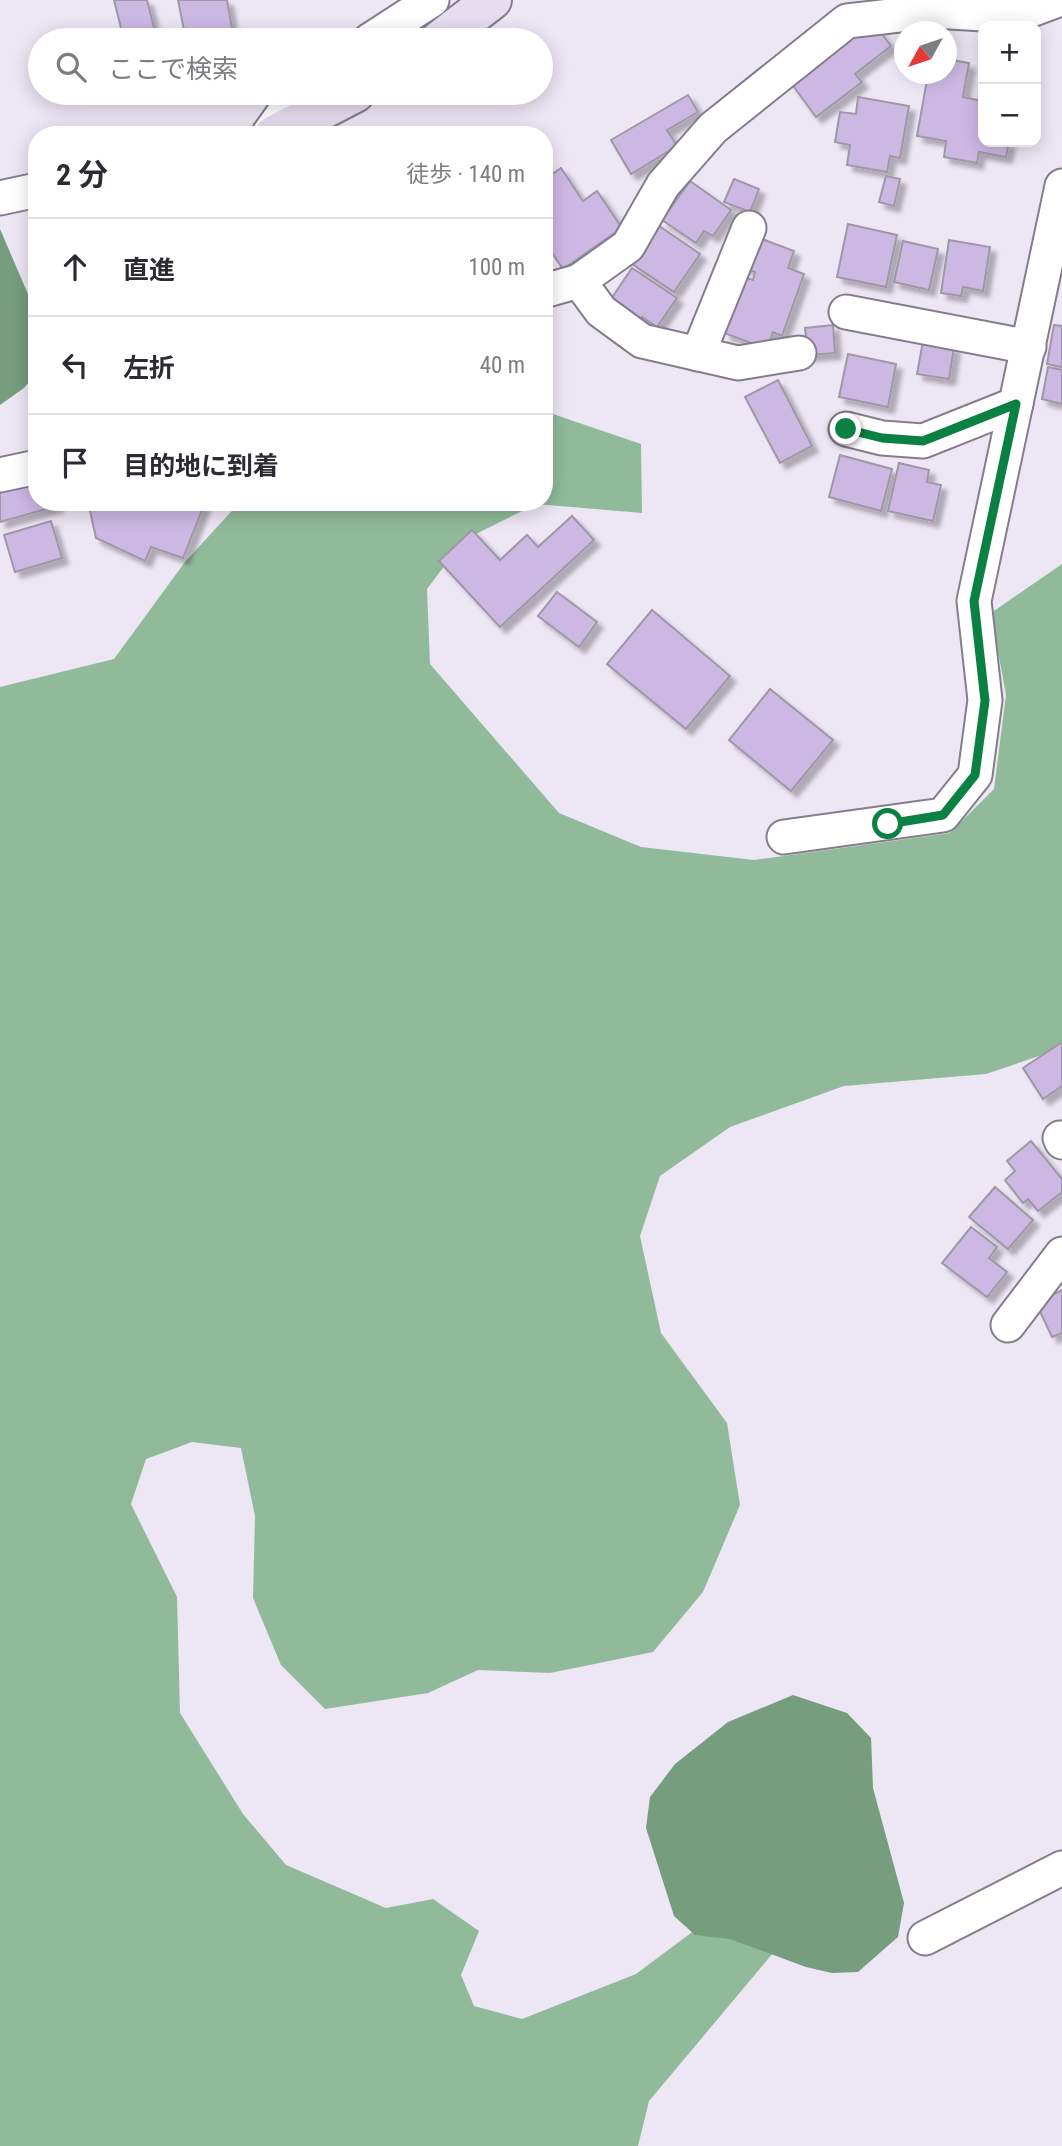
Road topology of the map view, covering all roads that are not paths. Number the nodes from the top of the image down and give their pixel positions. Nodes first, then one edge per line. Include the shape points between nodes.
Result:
1 (432, 0) edge
2 (492, 0) edge
3 (867, 0) edge
4 (887, 0) edge
5 (1058, 0) edge
6 (921, 5) edge
7 (389, 28) edge
8 (456, 28) edge
9 (289, 105) edge
10 (332, 105) edge
11 (274, 126) edge
12 (291, 126) edge
13 (1062, 186) edge
14 (28, 192) edge
15 (0, 198) edge
16 (749, 228) dead end
17 (579, 281) junction
18 (553, 288) edge
19 (1050, 307) edge
20 (846, 312) dead end
21 (1029, 347) junction
22 (799, 353) dead end
23 (698, 354) junction
24 (1016, 404) junction
25 (846, 429) dead end
26 (28, 469) edge
27 (0, 475) edge
28 (784, 837) dead end
29 (1062, 1254) edge
30 (1008, 1325) dead end
31 (1062, 1868) edge
32 (925, 1938) dead end

1 - 7 street
2 - 8 street
3 - 4 street
5 - 6 street via 1015,16
6 - 17 street via 847,21 713,128 663,185 628,246
9 - 11 street
10 - 12 street
13 - 19 street
14 - 15 street
16 - 23 street
17 - 18 street
17 - 23 street via 601,311 642,341
19 - 21 street
20 - 21 street
21 - 24 street
22 - 23 street via 738,363
24 - 25 street via 923,441
24 - 28 street via 974,601 985,701 975,775 943,815
26 - 27 street
29 - 30 street
31 - 32 street

